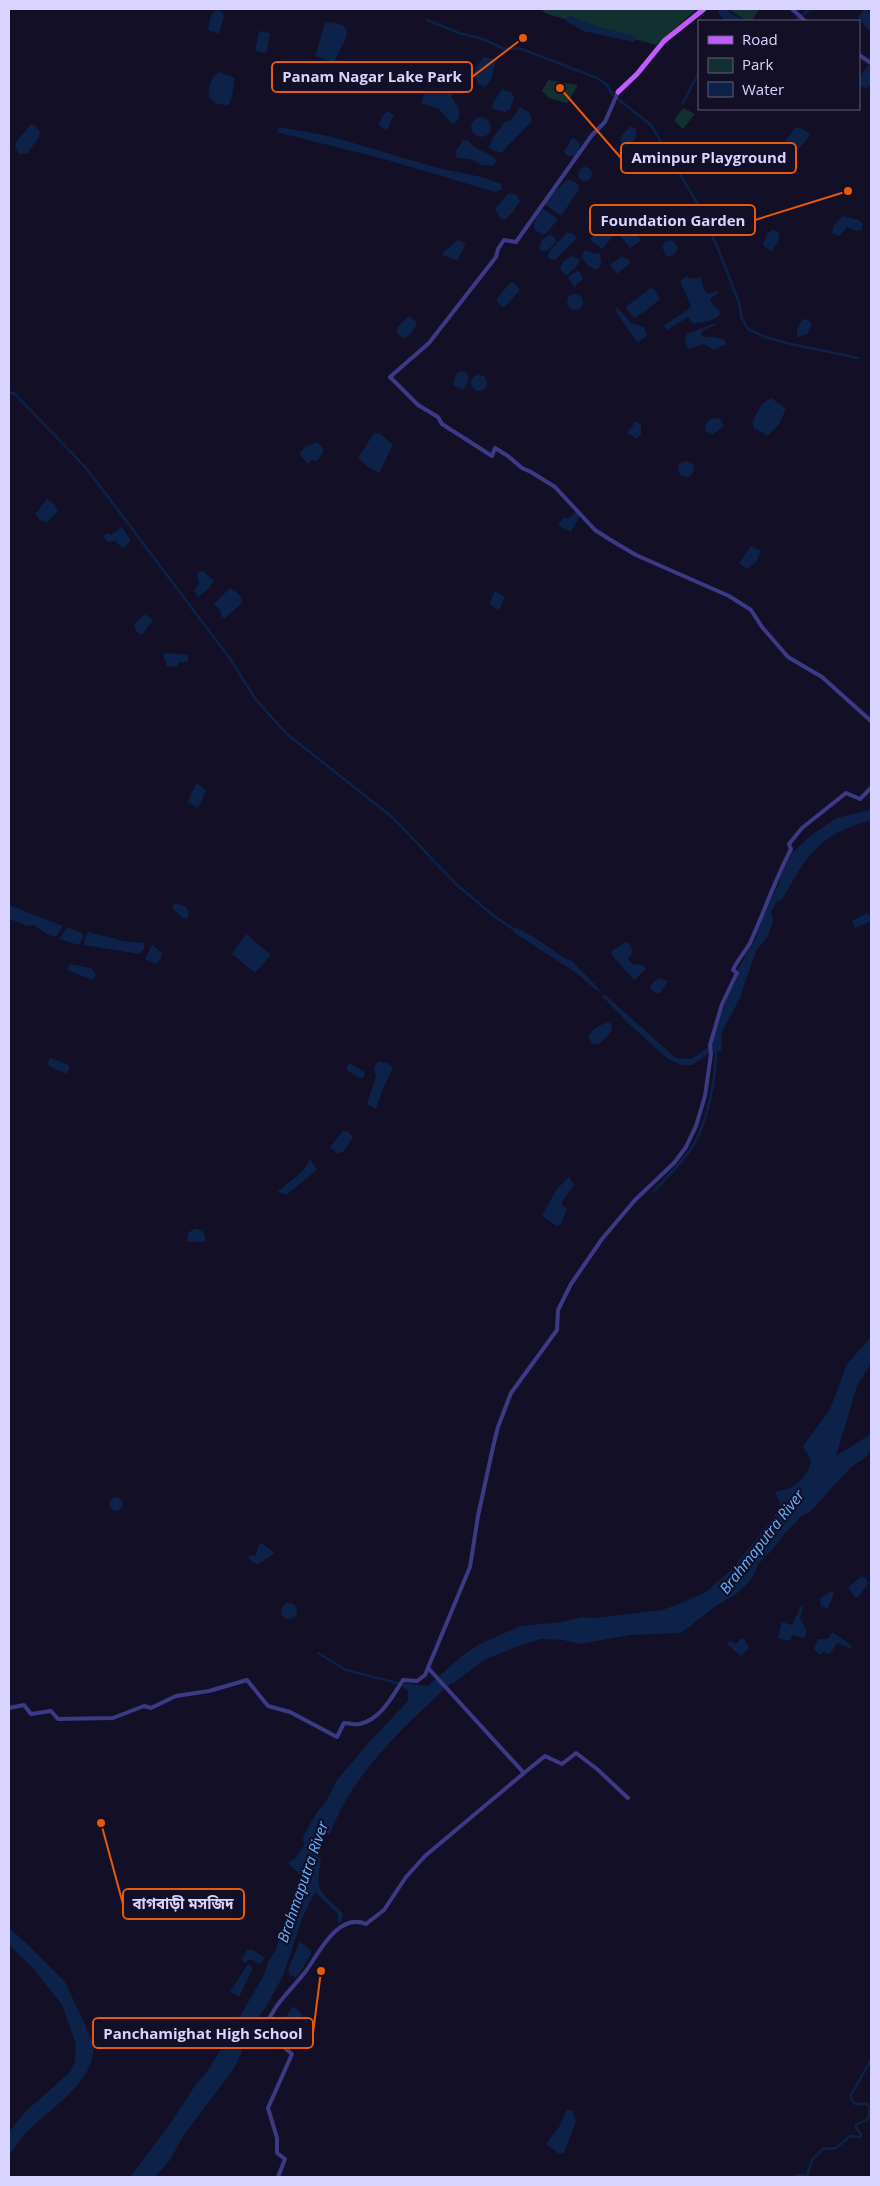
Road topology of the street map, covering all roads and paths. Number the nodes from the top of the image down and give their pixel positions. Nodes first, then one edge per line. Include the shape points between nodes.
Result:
1 (704, 9) edge
2 (792, 9) edge
3 (803, 20) edge
4 (860, 56) edge
5 (871, 63) edge
6 (618, 92) joint
7 (871, 721) edge
8 (871, 788) edge
9 (429, 1669) junction
10 (9, 1708) edge
11 (524, 1773) junction
12 (628, 1798) dead end
13 (262, 2029) junction
14 (250, 2047) dead end
15 (278, 2177) edge

1 - 6 main road via 664,42
2 - 3 street
4 - 5 street
6 - 7 street via 604,122 516,242 504,240 496,257 429,343 390,377 452,431 492,456 495,448 501,451 554,487 595,530 636,555 729,596 751,610 788,657 822,677
8 - 9 street via 860,799 846,793 802,828 789,844 791,849 749,945 734,967 737,973 722,1004 710,1045 705,1096 686,1147 602,1239 571,1284 558,1310 557,1330 511,1392 494,1440 470,1567
9 - 10 street via 417,1681 402,1681 375,1718 360,1724 344,1723 337,1737 290,1712 268,1706 247,1680 176,1696 151,1708 144,1706 113,1718 57,1719 52,1711 32,1714 24,1705
9 - 11 street
11 - 12 street via 545,1756 562,1764 576,1753
11 - 13 street via 425,1856 384,1910 366,1924 347,1924 332,1934
13 - 14 street via 257,2031
13 - 15 street via 292,2054 268,2108 277,2138 277,2153 285,2159

